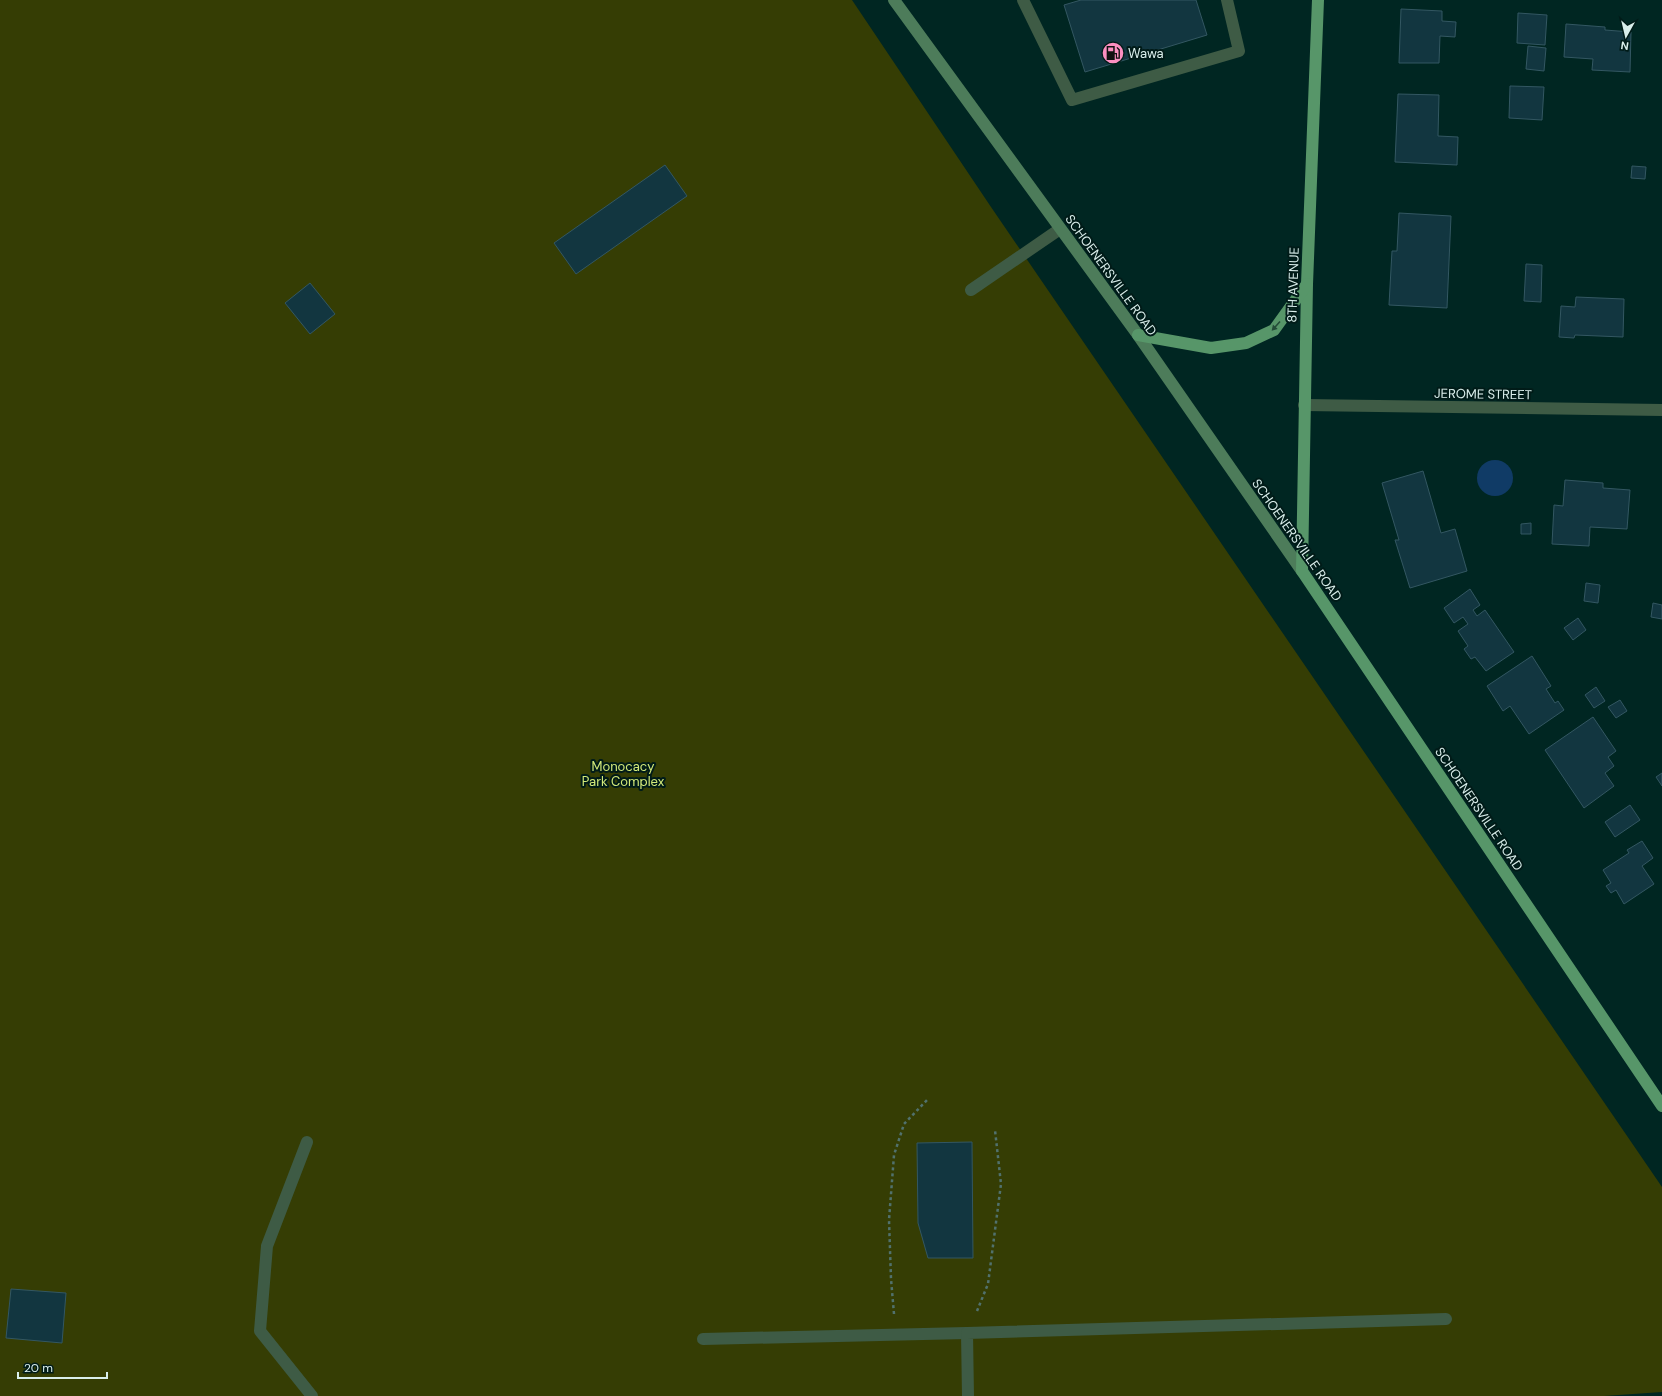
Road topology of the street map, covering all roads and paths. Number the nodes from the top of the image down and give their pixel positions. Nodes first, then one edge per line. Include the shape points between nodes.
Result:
1 (894, 0) edge
2 (1023, 0) edge
3 (1227, 0) edge
4 (1318, 0) edge
5 (1060, 229) junction
6 (1307, 284) junction
7 (970, 290) dead end
8 (1138, 335) junction
9 (1304, 405) junction
10 (1662, 410) edge
11 (1302, 570) junction
12 (928, 1098) dead end
13 (1662, 1106) edge
14 (995, 1130) dead end
15 (307, 1142) dead end
16 (1446, 1319) dead end
17 (967, 1333) junction
18 (897, 1334) junction
19 (703, 1339) dead end
20 (312, 1396) edge
21 (968, 1396) edge

1 - 5 main road, SCHOENERSVILLE ROAD
2 - 3 street via 1072,100 1240,51
4 - 6 main road, 8TH AVENUE
5 - 7 street
5 - 8 main road, SCHOENERSVILLE ROAD
6 -> 8 main road via 1274,330 1246,343 1211,348
6 - 9 main road, 8TH AVENUE
8 - 11 main road, SCHOENERSVILLE ROAD
9 - 10 street, JEROME STREET
9 - 11 main road, 8TH AVENUE
11 - 13 main road, SCHOENERSVILLE ROAD
12 - 18 path via 904,1124 894,1155 889,1220 890,1279
14 - 17 path via 1001,1184 995,1237 988,1284
15 - 20 street via 267,1246 260,1331
16 - 17 street
17 - 18 street
17 - 21 street
18 - 19 street

